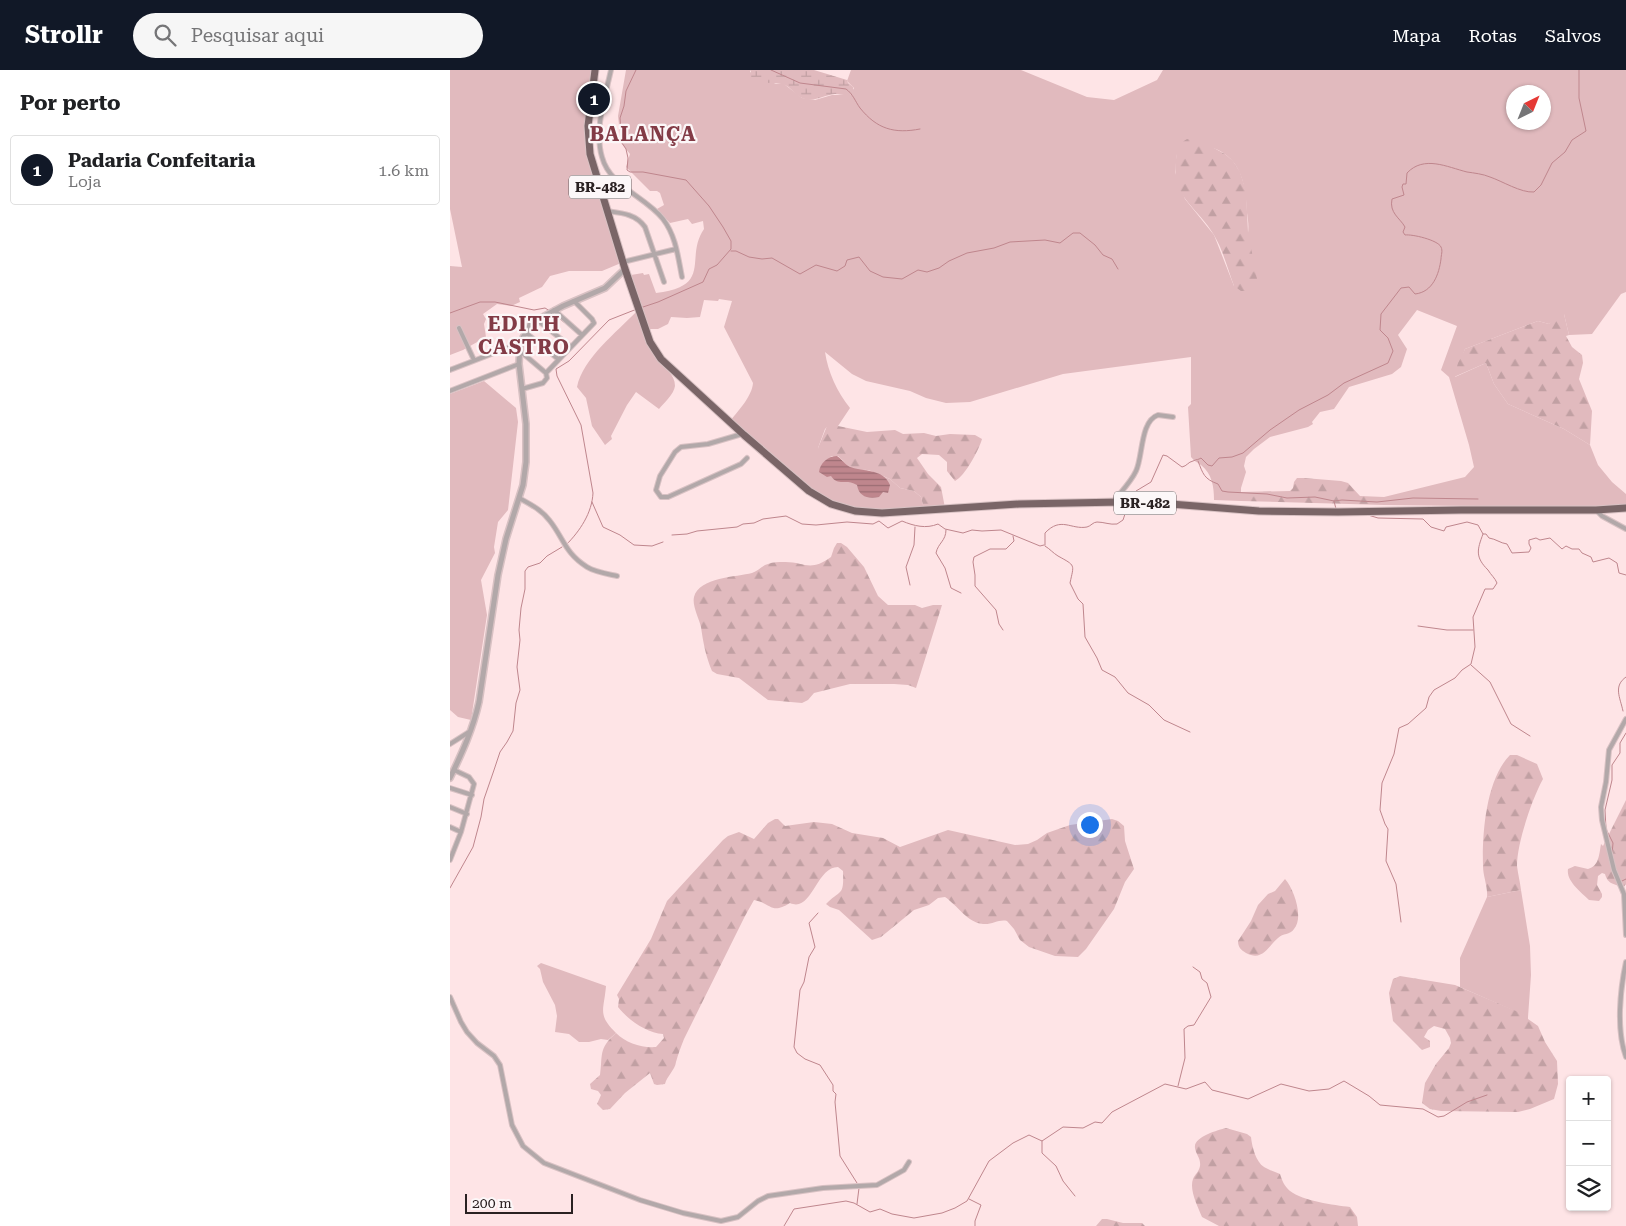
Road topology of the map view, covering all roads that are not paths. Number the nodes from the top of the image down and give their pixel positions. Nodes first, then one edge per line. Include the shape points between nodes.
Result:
1 (595, 70) edge
2 (611, 70) edge
3 (607, 211) junction
4 (676, 250) junction
5 (655, 254) junction
6 (624, 265) junction
7 (682, 277) dead end
8 (664, 282) dead end
9 (574, 301) junction
10 (554, 310) junction
11 (537, 320) junction
12 (460, 328) dead end
13 (525, 332) junction
14 (582, 334) junction
15 (520, 343) junction
16 (570, 346) junction
17 (520, 351) junction
18 (558, 359) junction
19 (474, 360) junction
20 (519, 364) junction
21 (450, 370) edge
22 (546, 372) junction
23 (522, 389) junction
24 (452, 390) edge
25 (1173, 417) dead end
26 (742, 434) junction
27 (747, 458) dead end
28 (519, 498) junction
29 (1113, 502) junction
30 (1626, 508) edge
31 (1596, 510) junction
32 (1626, 529) edge
33 (617, 576) dead end
34 (1626, 719) edge
35 (471, 731) junction
36 (450, 744) edge
37 (454, 770) junction
38 (450, 778) edge
39 (450, 788) edge
40 (472, 795) junction
41 (450, 808) edge
42 (467, 814) junction
43 (450, 827) edge
44 (461, 832) junction
45 (450, 846) edge
46 (455, 848) junction
47 (450, 860) edge
48 (1626, 935) edge
49 (1626, 962) edge
50 (450, 996) edge
51 (1626, 1057) edge
52 (909, 1162) dead end

1 - 3 highway, BR-482 via 588,138
2 - 4 street via 600,125 602,158 614,179 659,214 670,231
3 - 5 street via 627,214 641,222
3 - 6 highway, BR-482
4 - 5 street
4 - 7 street
5 - 6 street
5 - 8 street
6 - 9 street via 605,288
6 - 26 highway, BR-482 via 656,353
9 - 10 street
9 - 14 street via 593,321
10 - 11 street
10 - 14 street
11 - 13 street
11 - 16 street
12 - 19 street
13 - 15 street
13 - 18 street
14 - 16 street
15 - 17 street
15 - 19 street
16 - 18 street
17 - 20 street
17 - 22 street
18 - 22 street
19 - 21 street
20 - 23 street
20 - 24 street
22 - 23 street via 547,378 543,383
23 - 28 street via 527,442
25 - 29 street via 1158,415 1151,420 1136,471
26 - 27 street via 708,444 681,447 660,476 656,490 661,497 668,497 741,464
26 - 29 highway, BR-482 via 809,492 846,509 894,512
28 - 33 street via 551,522 575,558 589,568
28 - 35 street via 498,575 479,702
29 - 31 highway, BR-482 via 1259,511
30 - 31 highway, BR-482
31 - 32 street
34 - 48 street via 1609,750 1601,807 1614,870 1624,894
35 - 36 street
35 - 37 street
37 - 38 street
37 - 40 street via 471,779 474,784
39 - 40 street
40 - 42 street
41 - 42 street
42 - 44 street
43 - 44 street
44 - 46 street
45 - 46 street
46 - 47 street
49 - 51 street via 1621,994 1621,1034
50 - 52 street via 468,1032 500,1065 512,1125 523,1146 544,1163 640,1200 721,1221 738,1217 768,1196 877,1185 904,1170

